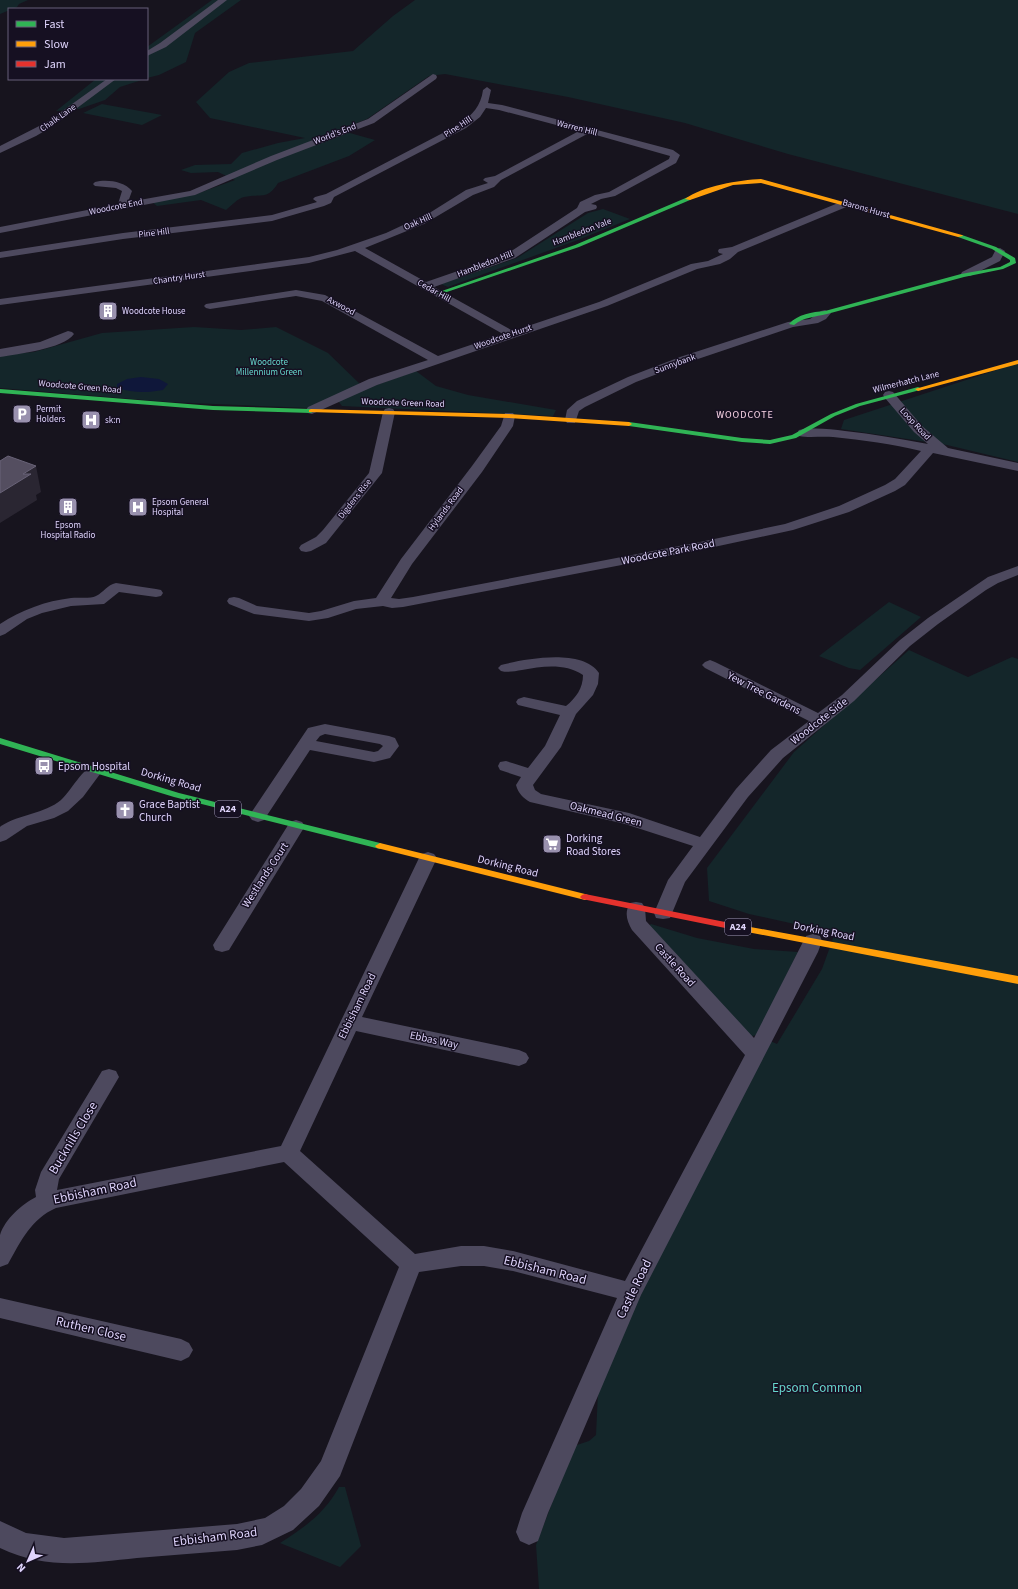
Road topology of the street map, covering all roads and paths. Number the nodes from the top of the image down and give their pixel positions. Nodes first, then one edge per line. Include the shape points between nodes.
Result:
1 (223, 0) edge
2 (148, 53) edge
3 (433, 77) dead end
4 (111, 80) edge
5 (487, 90) dead end
6 (484, 105) junction
7 (588, 130) junction
8 (0, 150) edge
9 (670, 152) joint
10 (230, 178) joint
11 (731, 183) joint
12 (98, 184) dead end
13 (847, 203) junction
14 (122, 206) junction
15 (0, 230) edge
16 (357, 248) junction
17 (1000, 251) junction
18 (0, 255) edge
19 (1015, 258) edge
20 (966, 274) junction
21 (425, 286) junction
22 (439, 293) junction
23 (0, 302) edge
24 (210, 306) dead end
25 (825, 313) joint
26 (68, 334) dead end
27 (512, 334) junction
28 (0, 353) edge
29 (437, 360) junction
30 (1018, 362) edge
31 (0, 391) edge
32 (889, 395) junction
33 (312, 410) junction
34 (389, 412) junction
35 (509, 416) junction
36 (571, 420) junction
37 (803, 433) junction
38 (936, 450) junction
39 (1018, 467) edge
40 (306, 548) dead end
41 (1018, 570) edge
42 (156, 593) dead end
43 (234, 601) dead end
44 (385, 601) junction
45 (0, 631) edge
46 (710, 665) dead end
47 (506, 668) dead end
48 (524, 702) dead end
49 (570, 712) junction
50 (819, 720) junction
51 (0, 741) edge
52 (307, 744) dead end
53 (506, 766) dead end
54 (95, 770) junction
55 (531, 775) junction
56 (258, 816) junction
57 (296, 826) junction
58 (0, 836) edge
59 (704, 844) junction
60 (428, 858) junction
61 (636, 908) junction
62 (663, 913) junction
63 (813, 941) junction
64 (222, 945) dead end
65 (1018, 980) edge
66 (350, 1022) junction
67 (755, 1053) junction
68 (519, 1058) dead end
69 (109, 1077) dead end
70 (288, 1153) junction
71 (48, 1201) junction
72 (0, 1257) edge
73 (411, 1264) junction
74 (631, 1292) junction
75 (0, 1308) edge
76 (181, 1350) dead end
77 (529, 1532) dead end
78 (0, 1534) edge

1 - 2 street
3 - 10 street, World's End via 371,121 274,158
4 - 8 street, Chalk Lane via 50,124
5 - 6 street
6 - 7 street, Warren Hill
6 - 18 street, Pine Hill via 463,126 329,196 325,203 292,214
7 - 9 street, Warren Hill
7 - 16 street, Oak Hill via 498,178 487,188 475,190 425,219
9 - 21 street, Hambledon Hill via 675,155 673,161 612,194 610,200 605,203 581,210 511,256
10 - 14 street, Woodcote End via 192,193
11 - 13 main road, Barons Hurst via 749,180 769,182
11 - 22 main road, Hambledon Vale via 577,246
12 - 14 street via 117,185 125,189 127,192
13 - 17 main road, Barons Hurst via 948,232
13 - 27 street, Woodcote Hurst via 734,250 729,256 718,261 696,266 602,304
14 - 15 street, Woodcote End
16 - 21 street, Cedar Hill
16 - 23 street, Chantry Hurst via 309,260
17 - 19 main road, Sunnybank
17 - 20 street, Sunnybank via 996,259
19 - 20 main road, Sunnybank via 1014,263 1007,266
20 - 25 main road, Sunnybank
21 - 22 street, Cedar Hill
22 - 27 street, Cedar Hill
24 - 29 street, Axwood via 296,293 325,298
25 - 36 street, Sunnybank via 819,320 792,324 641,376 581,404 573,410
26 - 28 street via 40,346
27 - 29 street, Woodcote Hurst
29 - 33 street, Woodcote Hurst via 373,382
30 - 32 main road, Wilmerhatch Lane
31 - 33 main road, Woodcote Green Road via 189,407
32 - 37 main road, Wilmerhatch Lane via 833,415
32 - 38 street, Loop Road
33 - 34 main road, Woodcote Green Road
34 - 35 main road, Woodcote Green Road
34 - 40 street, Digdens Rise via 375,473 328,533
35 - 36 main road, Woodcote Green Road
35 - 44 street, Hylands Road via 507,426 406,562 384,596
36 - 37 main road, Woodcote Green Road via 623,423 752,441 786,440
37 - 38 street via 853,435
38 - 39 street
38 - 44 street, Woodcote Park Road via 890,488 844,509 788,527 397,604
41 - 50 street, Woodcote Side via 981,587 928,625 905,643 848,698
42 - 45 street via 116,587 99,601 52,605 22,616
43 - 44 street, Woodcote Park Road via 254,610 309,617 354,605
46 - 50 street, Yew Tree Gardens
47 - 49 street, Oakmead Green via 563,662 586,669 591,673 591,678 579,705
48 - 49 street
49 - 55 street, Oakmead Green via 554,748
50 - 59 street, Woodcote Side via 777,754 742,793
51 - 54 main road, Dorking Road / A24
52 - 56 street
53 - 55 street
54 - 56 main road, Dorking Road / A24
54 - 58 street via 63,807 16,823
55 - 59 street, Oakmead Green via 524,785 525,790 536,798 629,819
56 - 57 main road, Dorking Road / A24
57 - 60 main road, Dorking Road / A24
57 - 64 street, Westlands Court
59 - 62 street, Woodcote Side via 677,880
60 - 61 main road, Dorking Road / A24
60 - 66 street, Ebbisham Road
61 - 62 main road, Dorking Road / A24
61 - 67 street, Castle Road via 639,925
62 - 63 main road, Dorking Road / A24
63 - 65 main road, Dorking Road / A24
63 - 67 street, Castle Road
66 - 68 street, Ebbas Way
66 - 70 street, Ebbisham Road
67 - 74 street, Castle Road
69 - 71 street, Bucknills Close via 49,1178 46,1190
70 - 71 street, Ebbisham Road
70 - 73 street
71 - 72 street, Ebbisham Road via 28,1213 16,1228
73 - 74 street, Ebbisham Road via 461,1256 484,1256 513,1261
73 - 78 street, Ebbisham Road via 331,1468 304,1506 284,1521 262,1532 237,1537 73,1551 49,1551 24,1546
74 - 77 street, Castle Road
75 - 76 street, Ruthen Close

